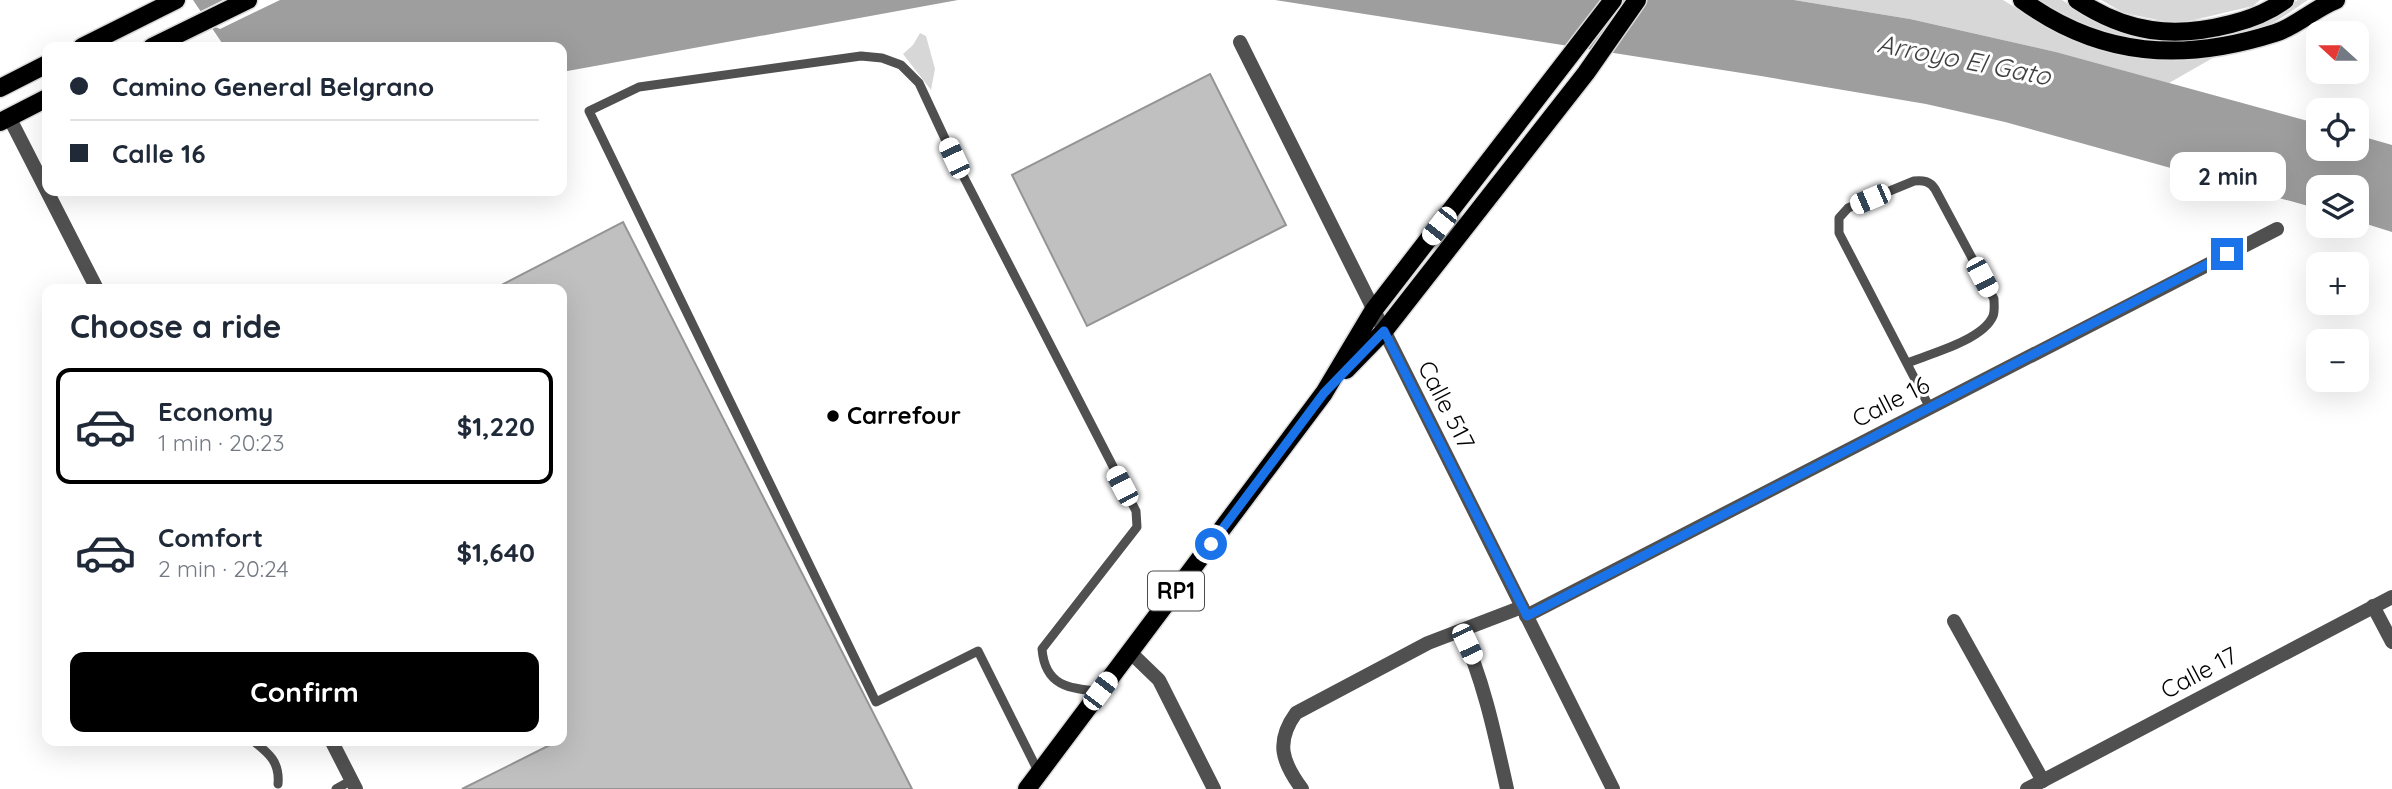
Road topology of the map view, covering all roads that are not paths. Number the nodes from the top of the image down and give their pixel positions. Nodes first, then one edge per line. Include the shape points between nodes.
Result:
1 (248, 0) edge
2 (1613, 0) edge
3 (1637, 0) edge
4 (2022, 0) edge
5 (2077, 0) edge
6 (2286, 0) edge
7 (2336, 0) edge
8 (170, 3) edge
9 (92, 42) edge
10 (162, 42) edge
11 (1240, 42) dead end
12 (42, 67) edge
13 (0, 88) edge
14 (42, 101) edge
15 (4, 120) edge
16 (42, 189) edge
17 (46, 196) edge
18 (2277, 229) dead end
19 (94, 284) edge
20 (1373, 311) junction
21 (1384, 331) junction
22 (1907, 363) junction
23 (1324, 393) junction
24 (1930, 408) junction
25 (2392, 597) edge
26 (2373, 606) junction
27 (1524, 612) junction
28 (1954, 621) dead end
29 (1461, 631) junction
30 (2392, 642) edge
31 (1130, 652) junction
32 (1100, 691) junction
33 (260, 746) edge
34 (334, 746) edge
35 (1039, 773) junction
36 (2043, 781) junction
37 (278, 784) dead end
38 (354, 785) edge
39 (337, 789) edge
40 (1027, 789) edge
41 (1214, 789) edge
42 (1303, 789) edge
43 (1507, 789) edge
44 (1613, 789) edge
45 (2027, 789) edge

1 - 10 main road
2 - 20 main road, RP1
3 - 21 main road, RP1 via 1586,73
4 - 7 main road via 2089,38 2164,52 2223,46 2278,32
5 - 6 main road via 2126,25 2185,32 2243,20
8 - 9 main road
11 - 20 street, Calle 517
12 - 13 main road
14 - 15 main road
15 - 16 street
17 - 19 street
18 - 24 street, Calle 16
20 - 21 street, Calle 517
20 - 23 main road, RP1
21 - 23 main road, RP1
21 - 27 street, Calle 517
22 - 22 lane via 1839,233 1839,218 1848,208 1922,180 1931,183 1994,299 1994,314 1976,335
22 - 24 lane
23 - 31 main road, RP1
24 - 27 street, Calle 16
25 - 26 street, Calle 17
26 - 30 street
26 - 36 street, Calle 17
27 - 29 street, Calle 16
27 - 44 street, Calle 517
28 - 36 street
29 - 42 street, Calle 16 via 1428,643 1296,713 1285,728 1282,743 1286,762
29 - 43 street via 1487,702
31 - 32 main road, RP1
31 - 41 street via 1159,680
32 - 35 main road, RP1
32 - 35 lane via 1071,689 1054,678 1043,661 1042,649 1137,527 1136,512 919,83 901,65 882,58 850,57 639,87 589,111 876,702 978,651
33 - 37 lane via 272,755
34 - 38 street
35 - 40 main road, RP1
36 - 45 street, Calle 17
38 - 39 lane

